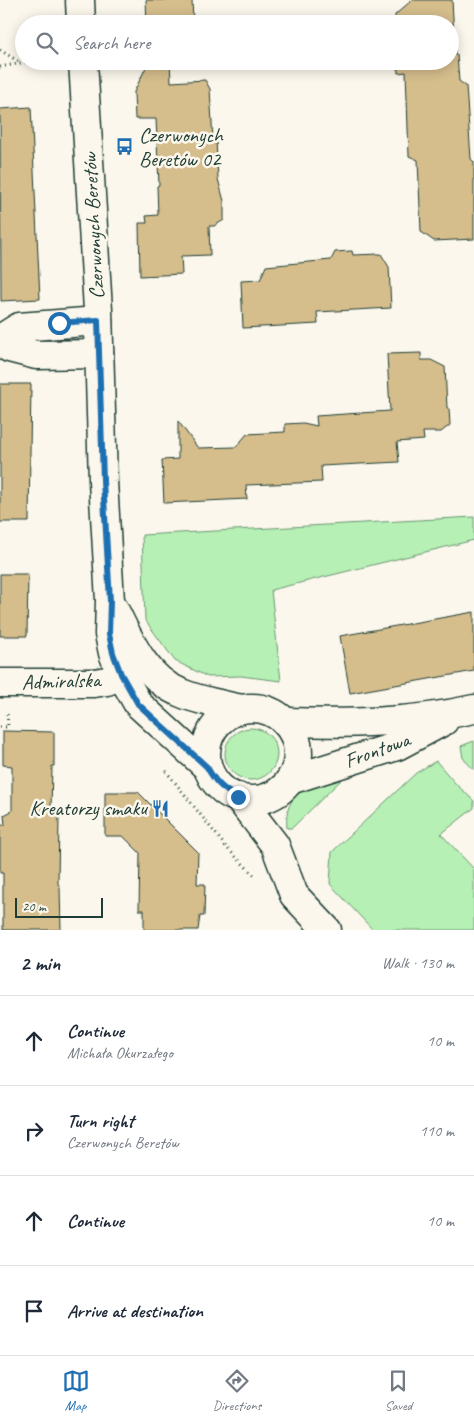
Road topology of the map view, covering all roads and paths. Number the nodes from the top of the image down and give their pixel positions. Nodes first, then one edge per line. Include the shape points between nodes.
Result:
1 (80, 0) edge
2 (81, 15) edge
3 (0, 50) edge
4 (15, 59) edge
5 (15, 64) edge
6 (0, 67) edge
7 (84, 70) edge
8 (98, 320) junction
9 (1, 339) edge
10 (99, 354) junction
11 (110, 601) junction
12 (149, 669) junction
13 (121, 674) junction
14 (0, 683) edge
15 (242, 709) junction
16 (467, 710) edge
17 (285, 722) junction
18 (161, 765) dead end
19 (207, 767) junction
20 (285, 785) junction
21 (238, 797) junction
22 (275, 845) junction
23 (259, 879) dead end
24 (327, 930) edge

1 - 2 street
3 - 4 path
5 - 6 path
7 - 8 street, Czerwonych Beretów
8 - 9 street via 19,327
8 - 10 street, Czerwonych Beretów
9 - 10 street via 9,348 36,355
10 - 11 street, Czerwonych Beretów
11 - 12 street, Czerwonych Beretów
11 - 13 street, Czerwonych Beretów via 109,634
12 - 13 street, Admiralska via 134,669
12 - 15 street, Czerwonych Beretów via 179,693
13 - 14 street, Admiralska via 94,683
13 - 19 street, Czerwonych Beretów via 138,704
15 - 17 street via 258,708
15 - 19 street via 227,714 208,738
16 - 17 street, Frontowa via 386,722
16 - 20 street, Frontowa via 397,746
17 - 20 street via 294,735 298,751 296,766
18 - 23 path via 226,848
19 - 21 street via 224,791
20 - 21 street via 267,797 252,800
20 - 22 street
21 - 22 street
22 - 24 street via 294,895

